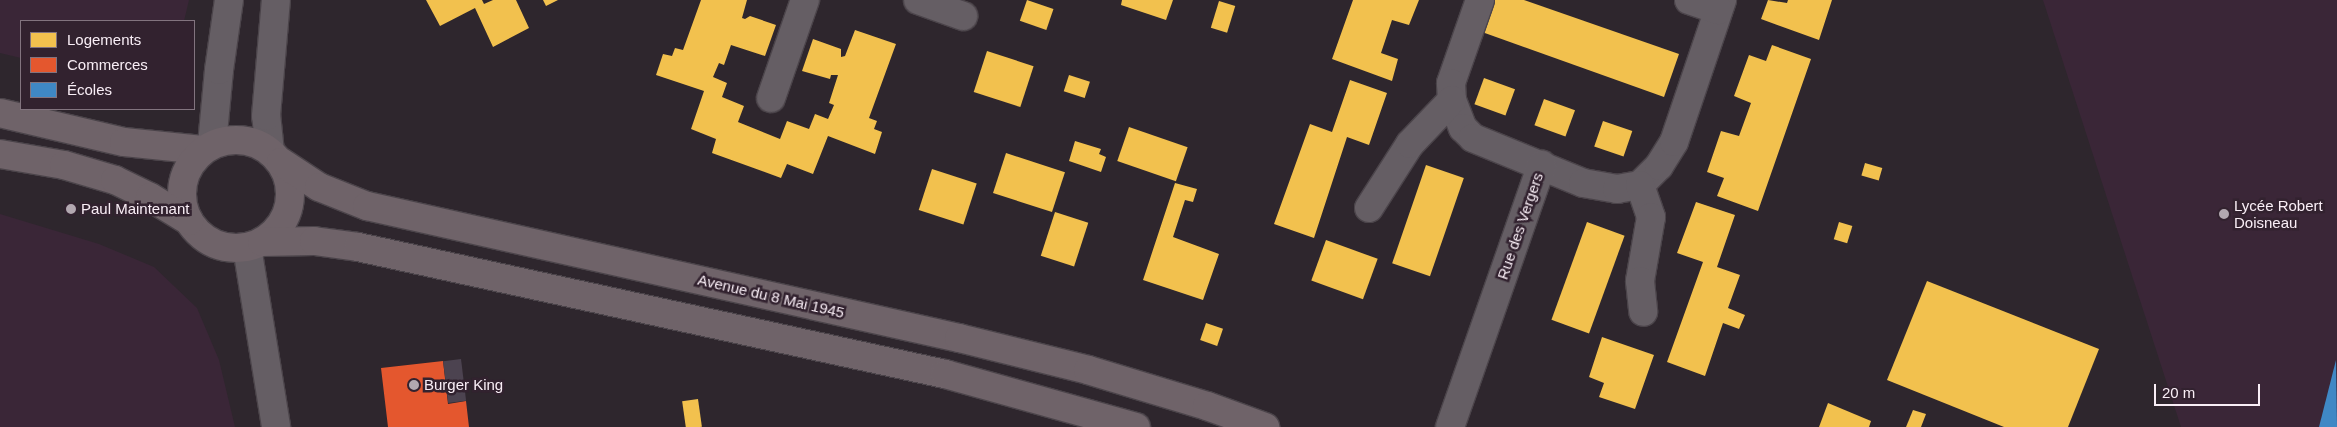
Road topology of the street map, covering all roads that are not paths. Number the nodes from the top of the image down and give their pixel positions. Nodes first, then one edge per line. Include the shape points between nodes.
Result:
1 (229, 0) edge
2 (276, 0) edge
3 (806, 0) edge
4 (918, 0) edge
5 (1480, 0) edge
6 (1689, 0) edge
7 (1720, 5) edge
8 (963, 16) dead end
9 (771, 98) dead end
10 (1452, 100) junction
11 (0, 113) edge
12 (208, 147) junction
13 (0, 154) edge
14 (275, 157) junction
15 (1542, 166) junction
16 (1640, 185) junction
17 (1369, 208) dead end
18 (189, 222) junction
19 (255, 244) junction
20 (1643, 312) dead end
21 (276, 427) edge
22 (1136, 427) edge
23 (1265, 427) edge
24 (1450, 427) edge

1 - 12 street
2 - 14 street via 266,116
3 - 9 street
4 - 8 street
5 - 10 street via 1455,68 1451,83
6 - 7 street
7 - 16 street via 1674,142 1659,166
10 - 15 street via 1463,128 1473,138
10 - 17 street via 1410,144
11 - 12 main road, Avenue du 8 Mai 1945 via 124,142
12 - 14 main road, Avenue du 8 Mai 1945 via 227,140 242,140 257,144
12 - 18 main road via 192,161 184,175 181,191
13 - 18 main road via 64,165 116,180
14 - 19 main road via 287,176 289,206 274,232
14 - 23 main road, Avenue du 8 Mai 1945 via 319,187 367,206 959,338 1088,370
15 - 16 street, Rue des Vergers via 1583,183 1618,189
15 - 24 street, Rue des Vergers
16 - 20 street via 1652,217 1640,281
18 - 19 main road via 214,244 230,248
19 - 21 street
19 - 22 main road via 314,241 358,247 945,374

